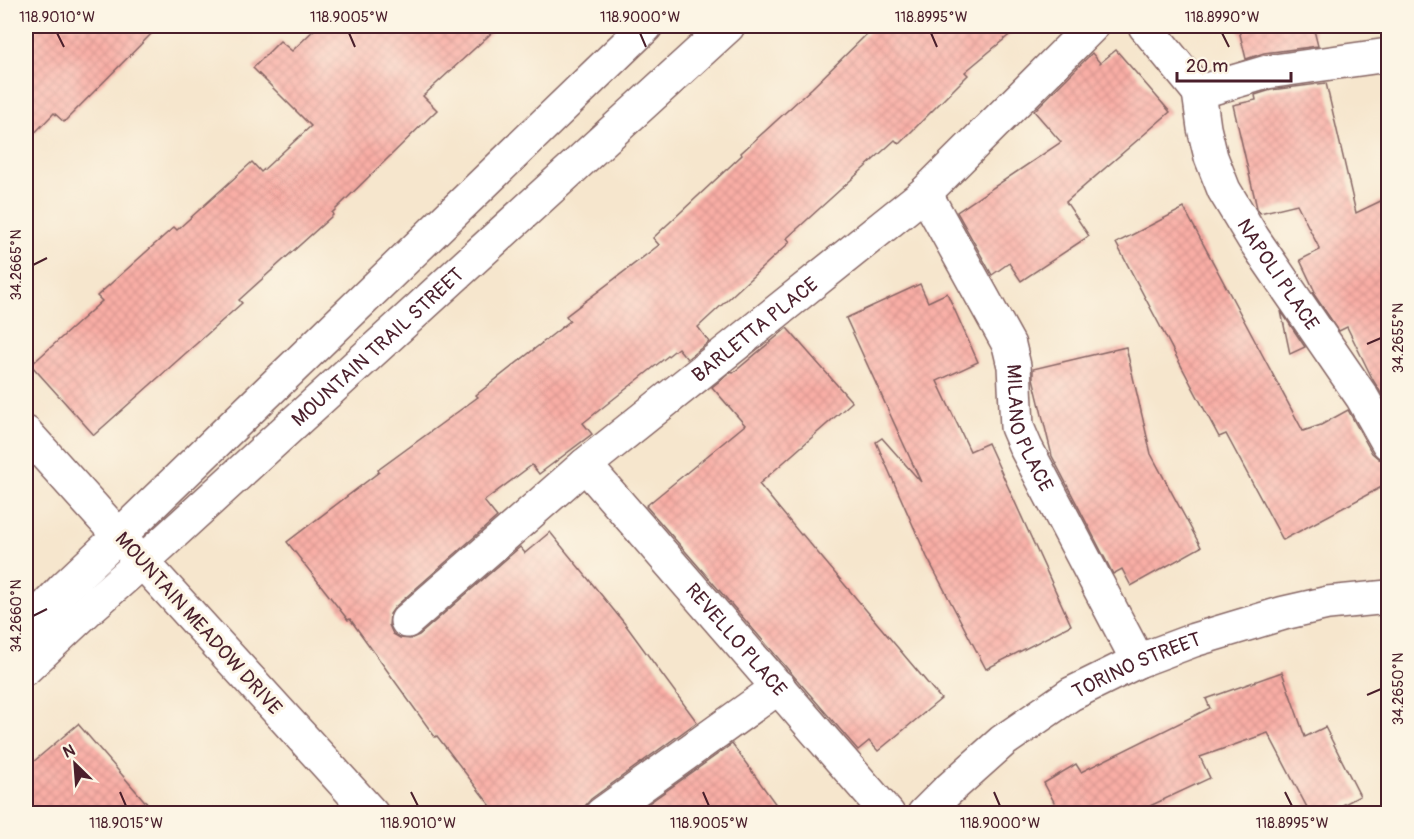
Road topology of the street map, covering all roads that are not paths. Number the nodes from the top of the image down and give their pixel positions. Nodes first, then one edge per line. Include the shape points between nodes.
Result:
1 (646, 26) edge
2 (728, 26) edge
3 (1092, 26) edge
4 (1145, 26) edge
5 (1389, 54) edge
6 (1199, 92) junction
7 (925, 193) junction
8 (26, 433) edge
9 (1389, 443) edge
10 (585, 465) junction
11 (119, 536) junction
12 (142, 562) junction
13 (1389, 597) edge
14 (407, 621) dead end
15 (26, 628) edge
16 (1138, 662) junction
17 (26, 668) edge
18 (779, 687) junction
19 (372, 813) edge
20 (602, 813) edge
21 (888, 813) edge
22 (924, 813) edge

1 - 11 street, MOUNTAIN TRAIL STREET
2 - 12 street, MOUNTAIN TRAIL STREET
3 - 7 street, BARLETTA PLACE
4 - 6 street
5 - 6 street via 1267,72
6 - 9 street, NAPOLI PLACE via 1211,157 1224,190
7 - 10 street, BARLETTA PLACE
7 - 16 street, MILANO PLACE via 1008,345 1014,366 1017,427 1026,448
8 - 11 street, MOUNTAIN MEADOW DRIVE
10 - 14 street, BARLETTA PLACE
10 - 18 street, REVELLO PLACE
11 - 12 street, MOUNTAIN MEADOW DRIVE
11 - 15 street, MOUNTAIN TRAIL STREET
12 - 17 street, MOUNTAIN TRAIL STREET
12 - 19 street, MOUNTAIN MEADOW DRIVE
13 - 16 street, TORINO STREET via 1328,603 1284,613 1194,640
16 - 22 street, TORINO STREET via 1071,694 1003,741
18 - 20 street
18 - 21 street, REVELLO PLACE

